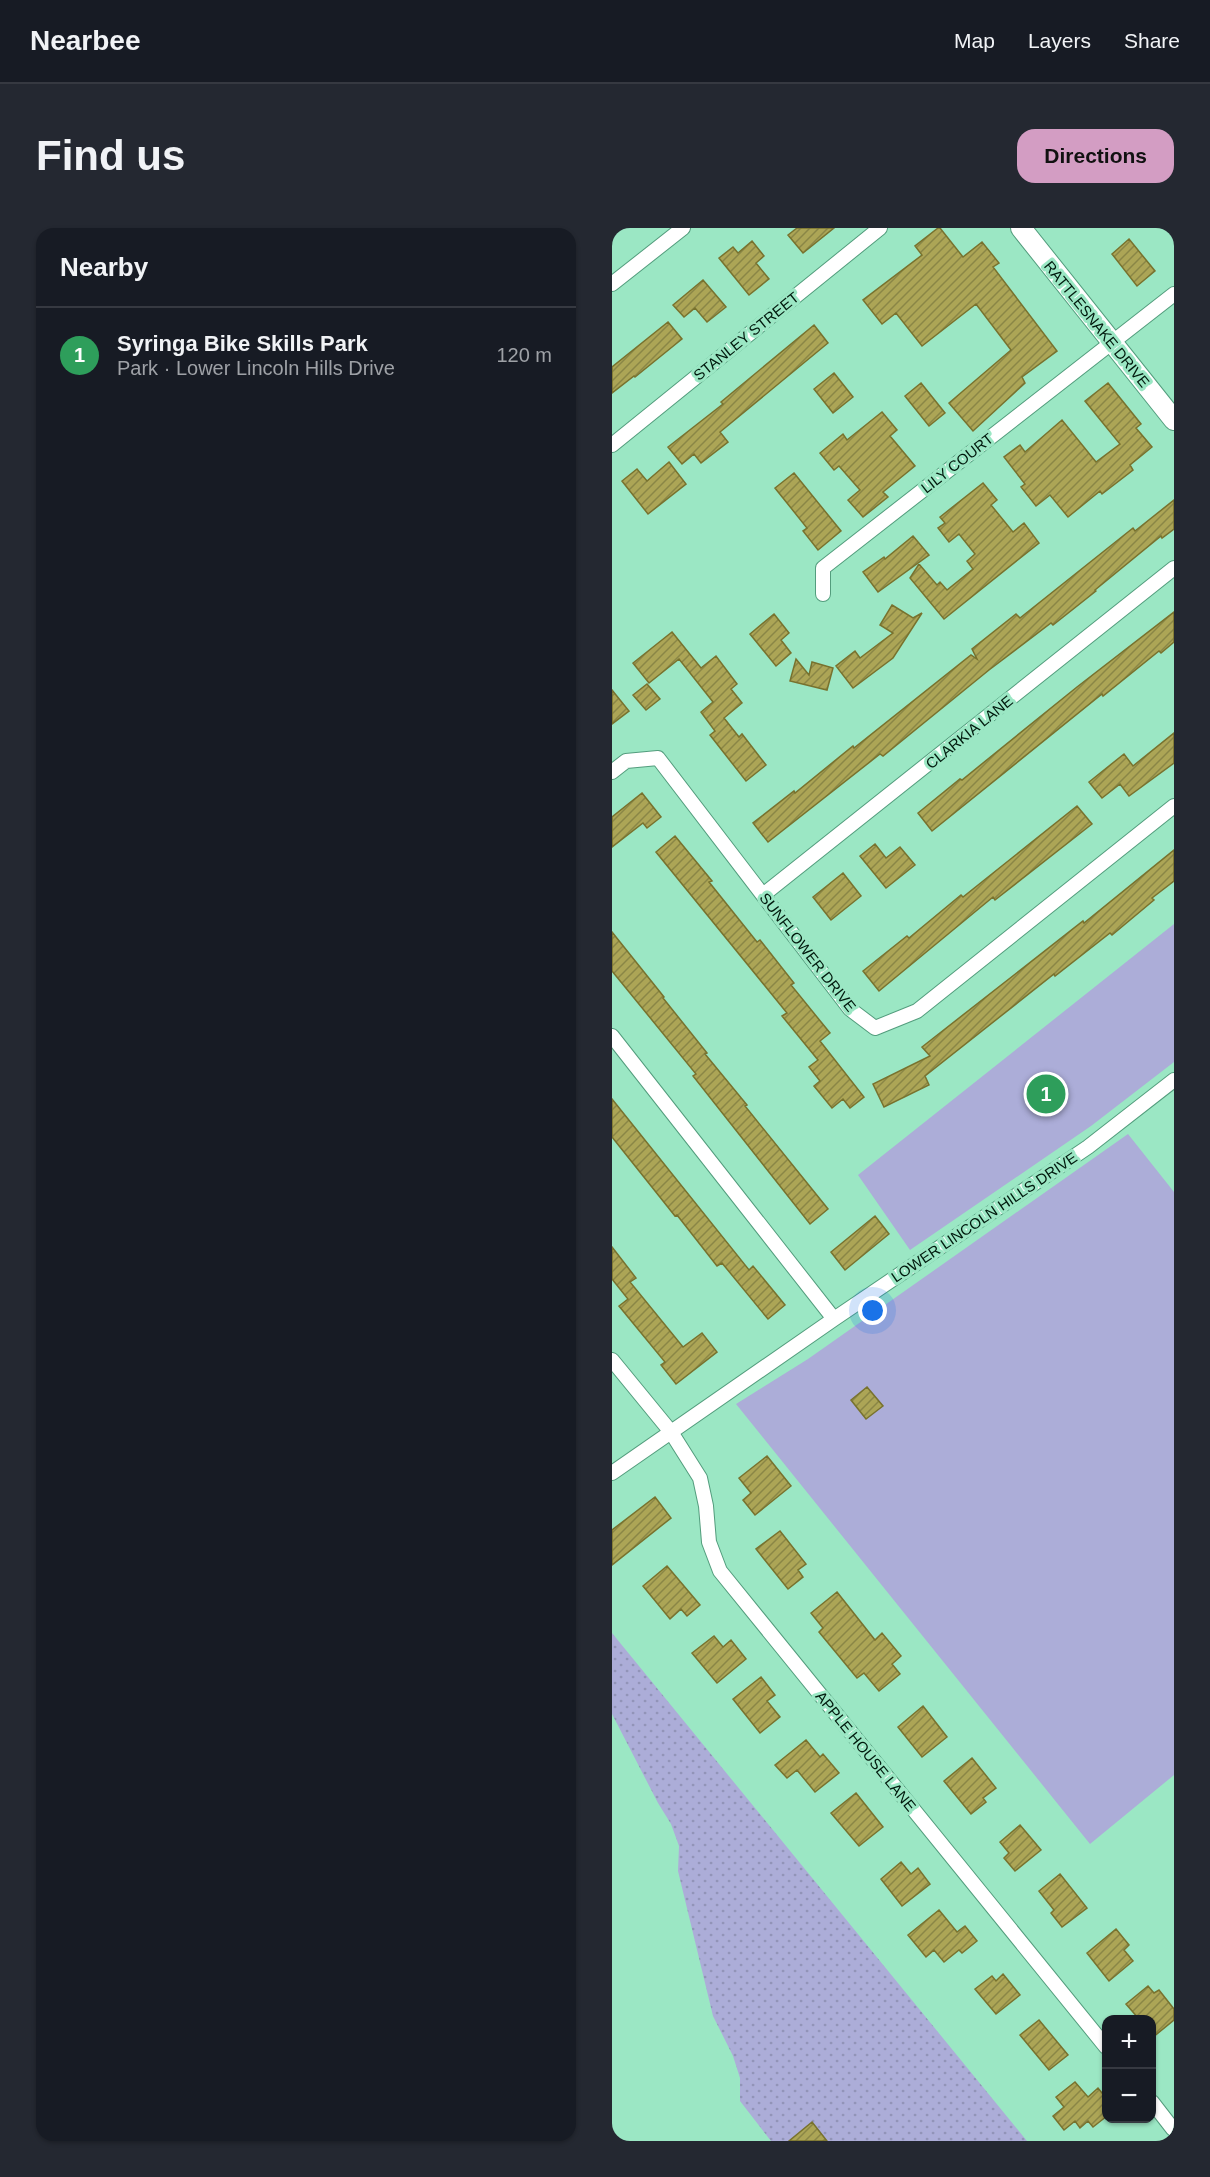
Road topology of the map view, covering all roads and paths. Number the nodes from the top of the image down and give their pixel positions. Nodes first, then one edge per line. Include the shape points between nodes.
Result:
1 (683, 228) edge
2 (880, 228) edge
3 (1027, 230) edge
4 (612, 284) edge
5 (1174, 294) edge
6 (1111, 342) junction
7 (1174, 420) edge
8 (612, 445) edge
9 (1174, 568) edge
10 (823, 594) dead end
11 (612, 772) edge
12 (1174, 806) edge
13 (763, 895) junction
14 (612, 1036) edge
15 (1174, 1080) edge
16 (834, 1319) junction
17 (612, 1360) edge
18 (671, 1432) junction
19 (612, 1473) edge
20 (1102, 2041) edge
21 (1156, 2107) edge
22 (1173, 2129) edge

1 - 4 street
2 - 8 street, STANLEY STREET
3 - 6 street, RATTLESNAKE DRIVE
5 - 6 street
6 - 7 street, RATTLESNAKE DRIVE
6 - 10 street, LILY COURT via 823,568
9 - 13 street, CLARKIA LANE
11 - 13 street, SUNFLOWER DRIVE via 626,761 658,758
12 - 13 street, SUNFLOWER DRIVE via 917,1011 875,1028 850,1009
14 - 16 street
15 - 16 street, LOWER LINCOLN HILLS DRIVE via 1088,1147
16 - 18 street, LOWER LINCOLN HILLS DRIVE
17 - 18 street, APPLE HOUSE LANE
18 - 19 street, LOWER LINCOLN HILLS DRIVE
18 - 20 street, APPLE HOUSE LANE via 700,1478 709,1542 720,1571
21 - 22 street

